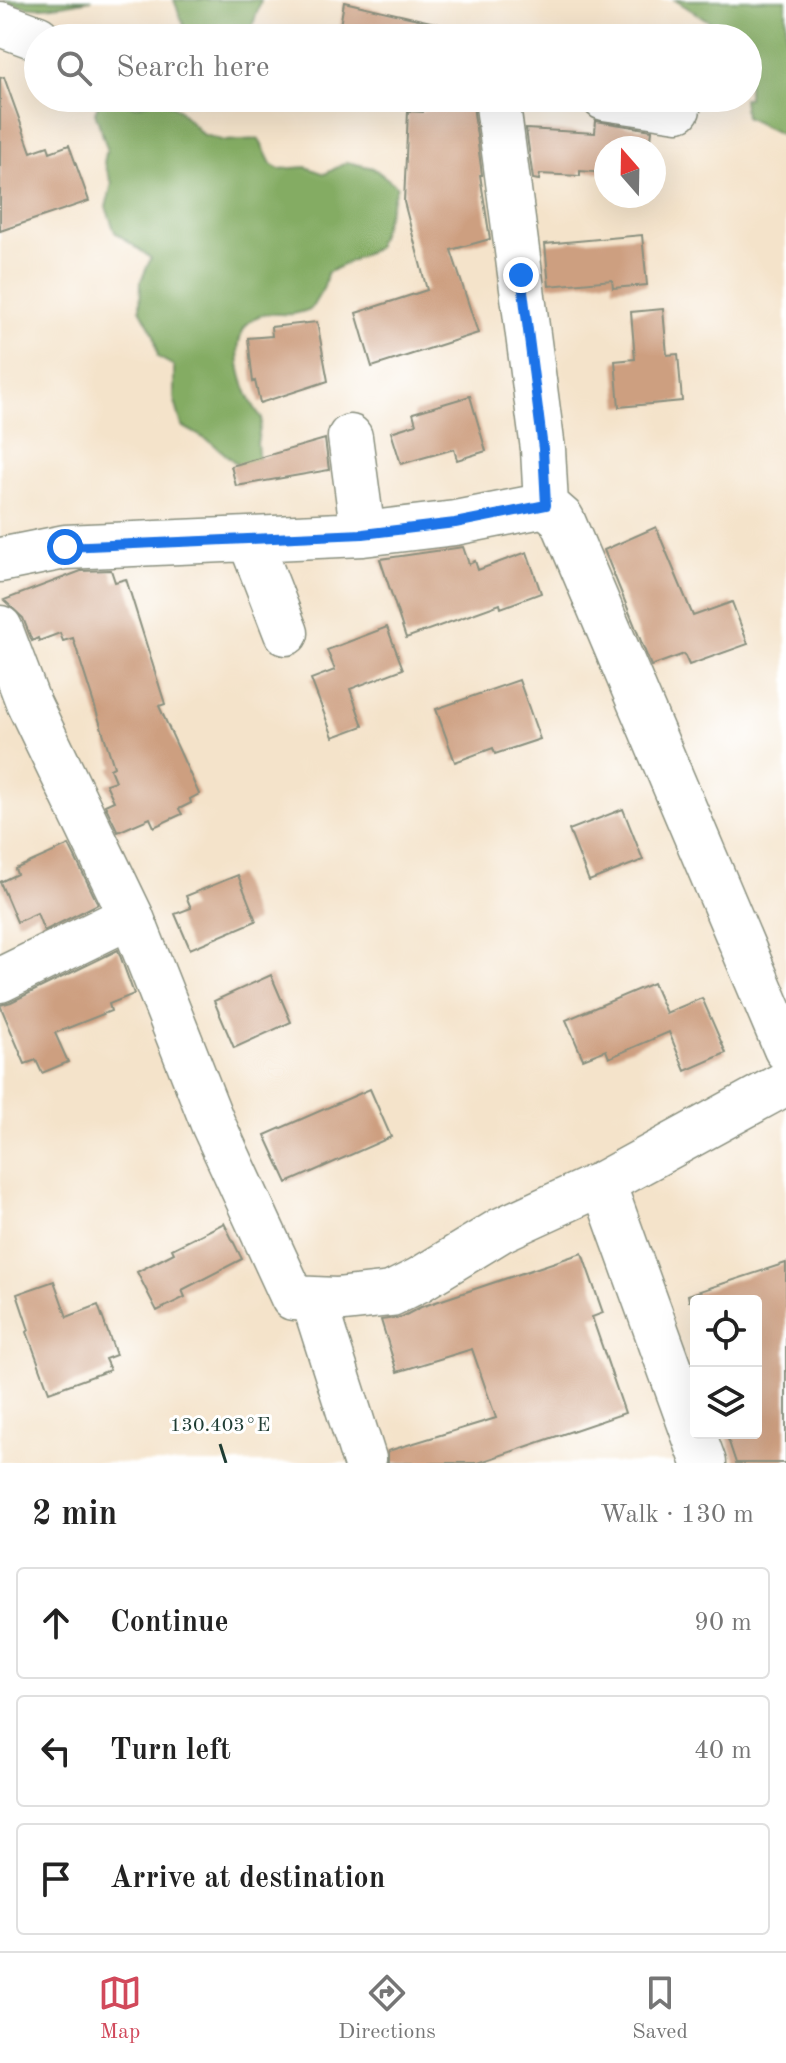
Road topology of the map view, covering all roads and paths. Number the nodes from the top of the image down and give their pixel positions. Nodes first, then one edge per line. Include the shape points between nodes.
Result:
1 (0, 24) edge
2 (24, 33) edge
3 (499, 112) edge
4 (350, 437) dead end
5 (546, 505) junction
6 (363, 534) junction
7 (250, 540) junction
8 (0, 560) edge
9 (0, 628) edge
10 (286, 633) dead end
11 (131, 916) junction
12 (0, 980) edge
13 (786, 1049) edge
14 (786, 1083) edge
15 (603, 1183) junction
16 (303, 1299) junction
17 (364, 1459) dead end
18 (704, 1463) edge

1 - 2 street
3 - 5 street
4 - 6 street
5 - 6 street
5 - 13 street via 562,519
6 - 7 street
7 - 8 street via 65,547
7 - 10 street
9 - 11 street via 28,702
11 - 12 street
11 - 16 street via 213,1124
14 - 15 street
15 - 16 street via 501,1230 391,1294
15 - 18 street
16 - 17 street

